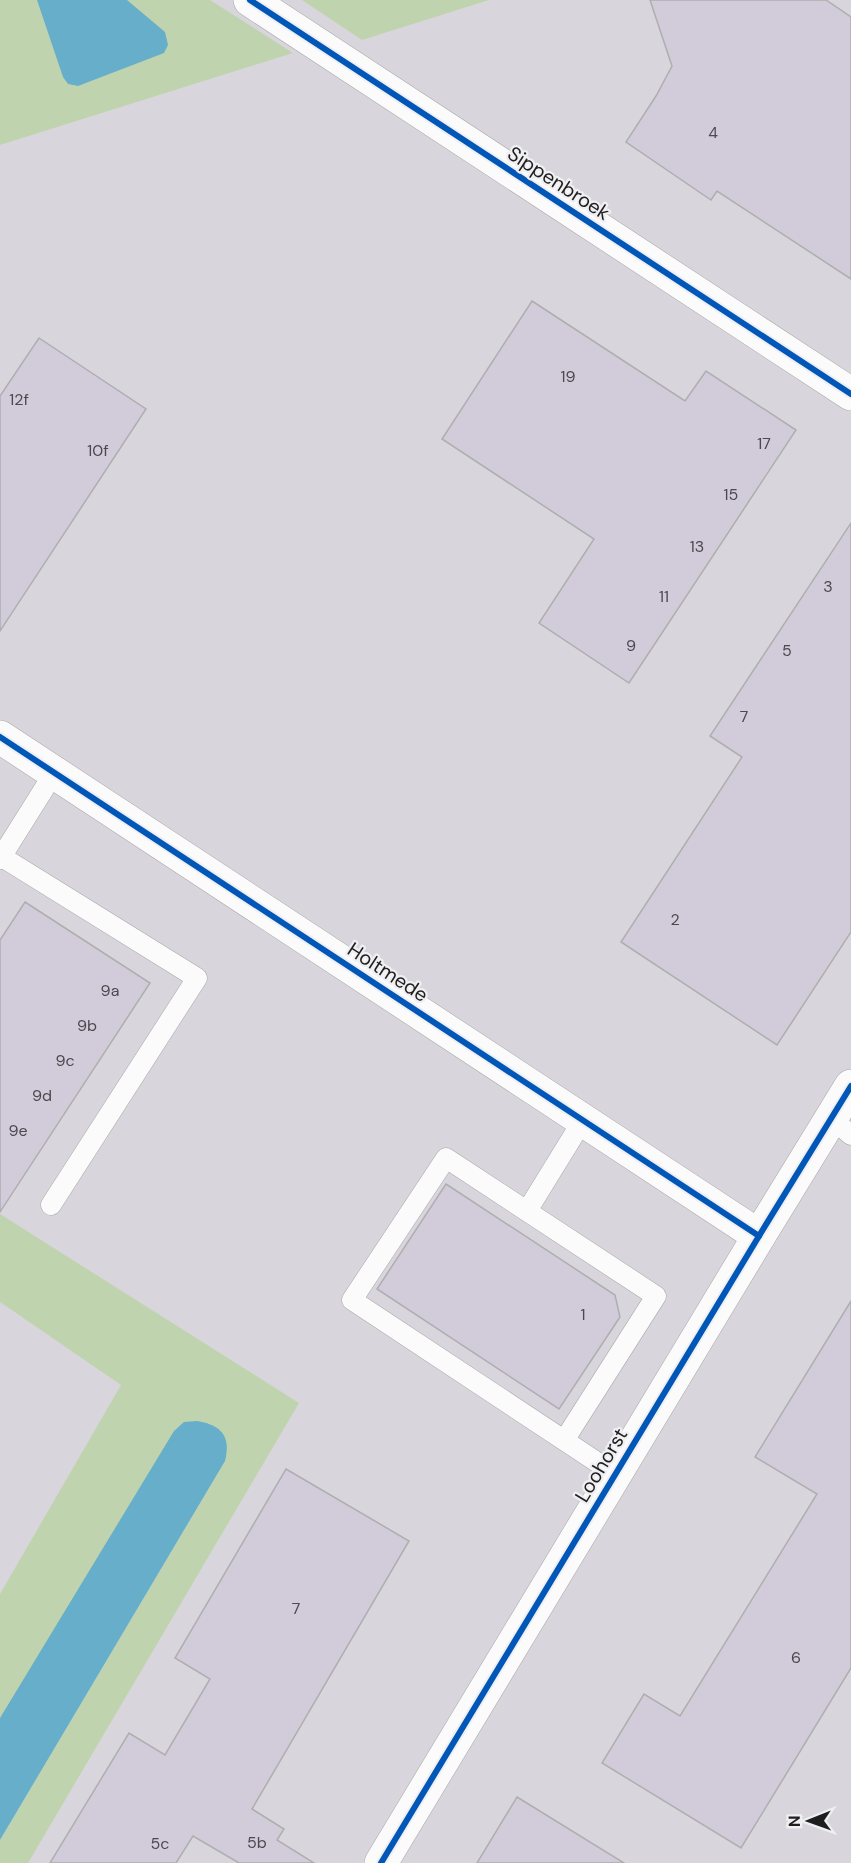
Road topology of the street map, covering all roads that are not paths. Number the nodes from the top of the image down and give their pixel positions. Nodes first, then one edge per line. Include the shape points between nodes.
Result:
1 (250, 0) edge
2 (851, 394) edge
3 (0, 737) edge
4 (54, 773) junction
5 (1, 858) edge
6 (851, 1086) edge
7 (583, 1120) junction
8 (841, 1127) edge
9 (51, 1205) dead end
10 (526, 1211) junction
11 (759, 1236) junction
12 (565, 1439) junction
13 (615, 1474) junction
14 (381, 1863) edge

1 - 2 street, Sippenbroek
3 - 4 street, Holtmede
4 - 5 lane
4 - 7 street, Holtmede
5 - 9 lane via 197,978
6 - 8 street, Loohorst
7 - 10 lane
7 - 11 street, Holtmede
8 - 11 street, Loohorst
10 - 12 lane via 656,1296
10 - 12 lane via 446,1158 352,1300
11 - 13 street, Loohorst
12 - 13 lane
13 - 14 street, Loohorst

